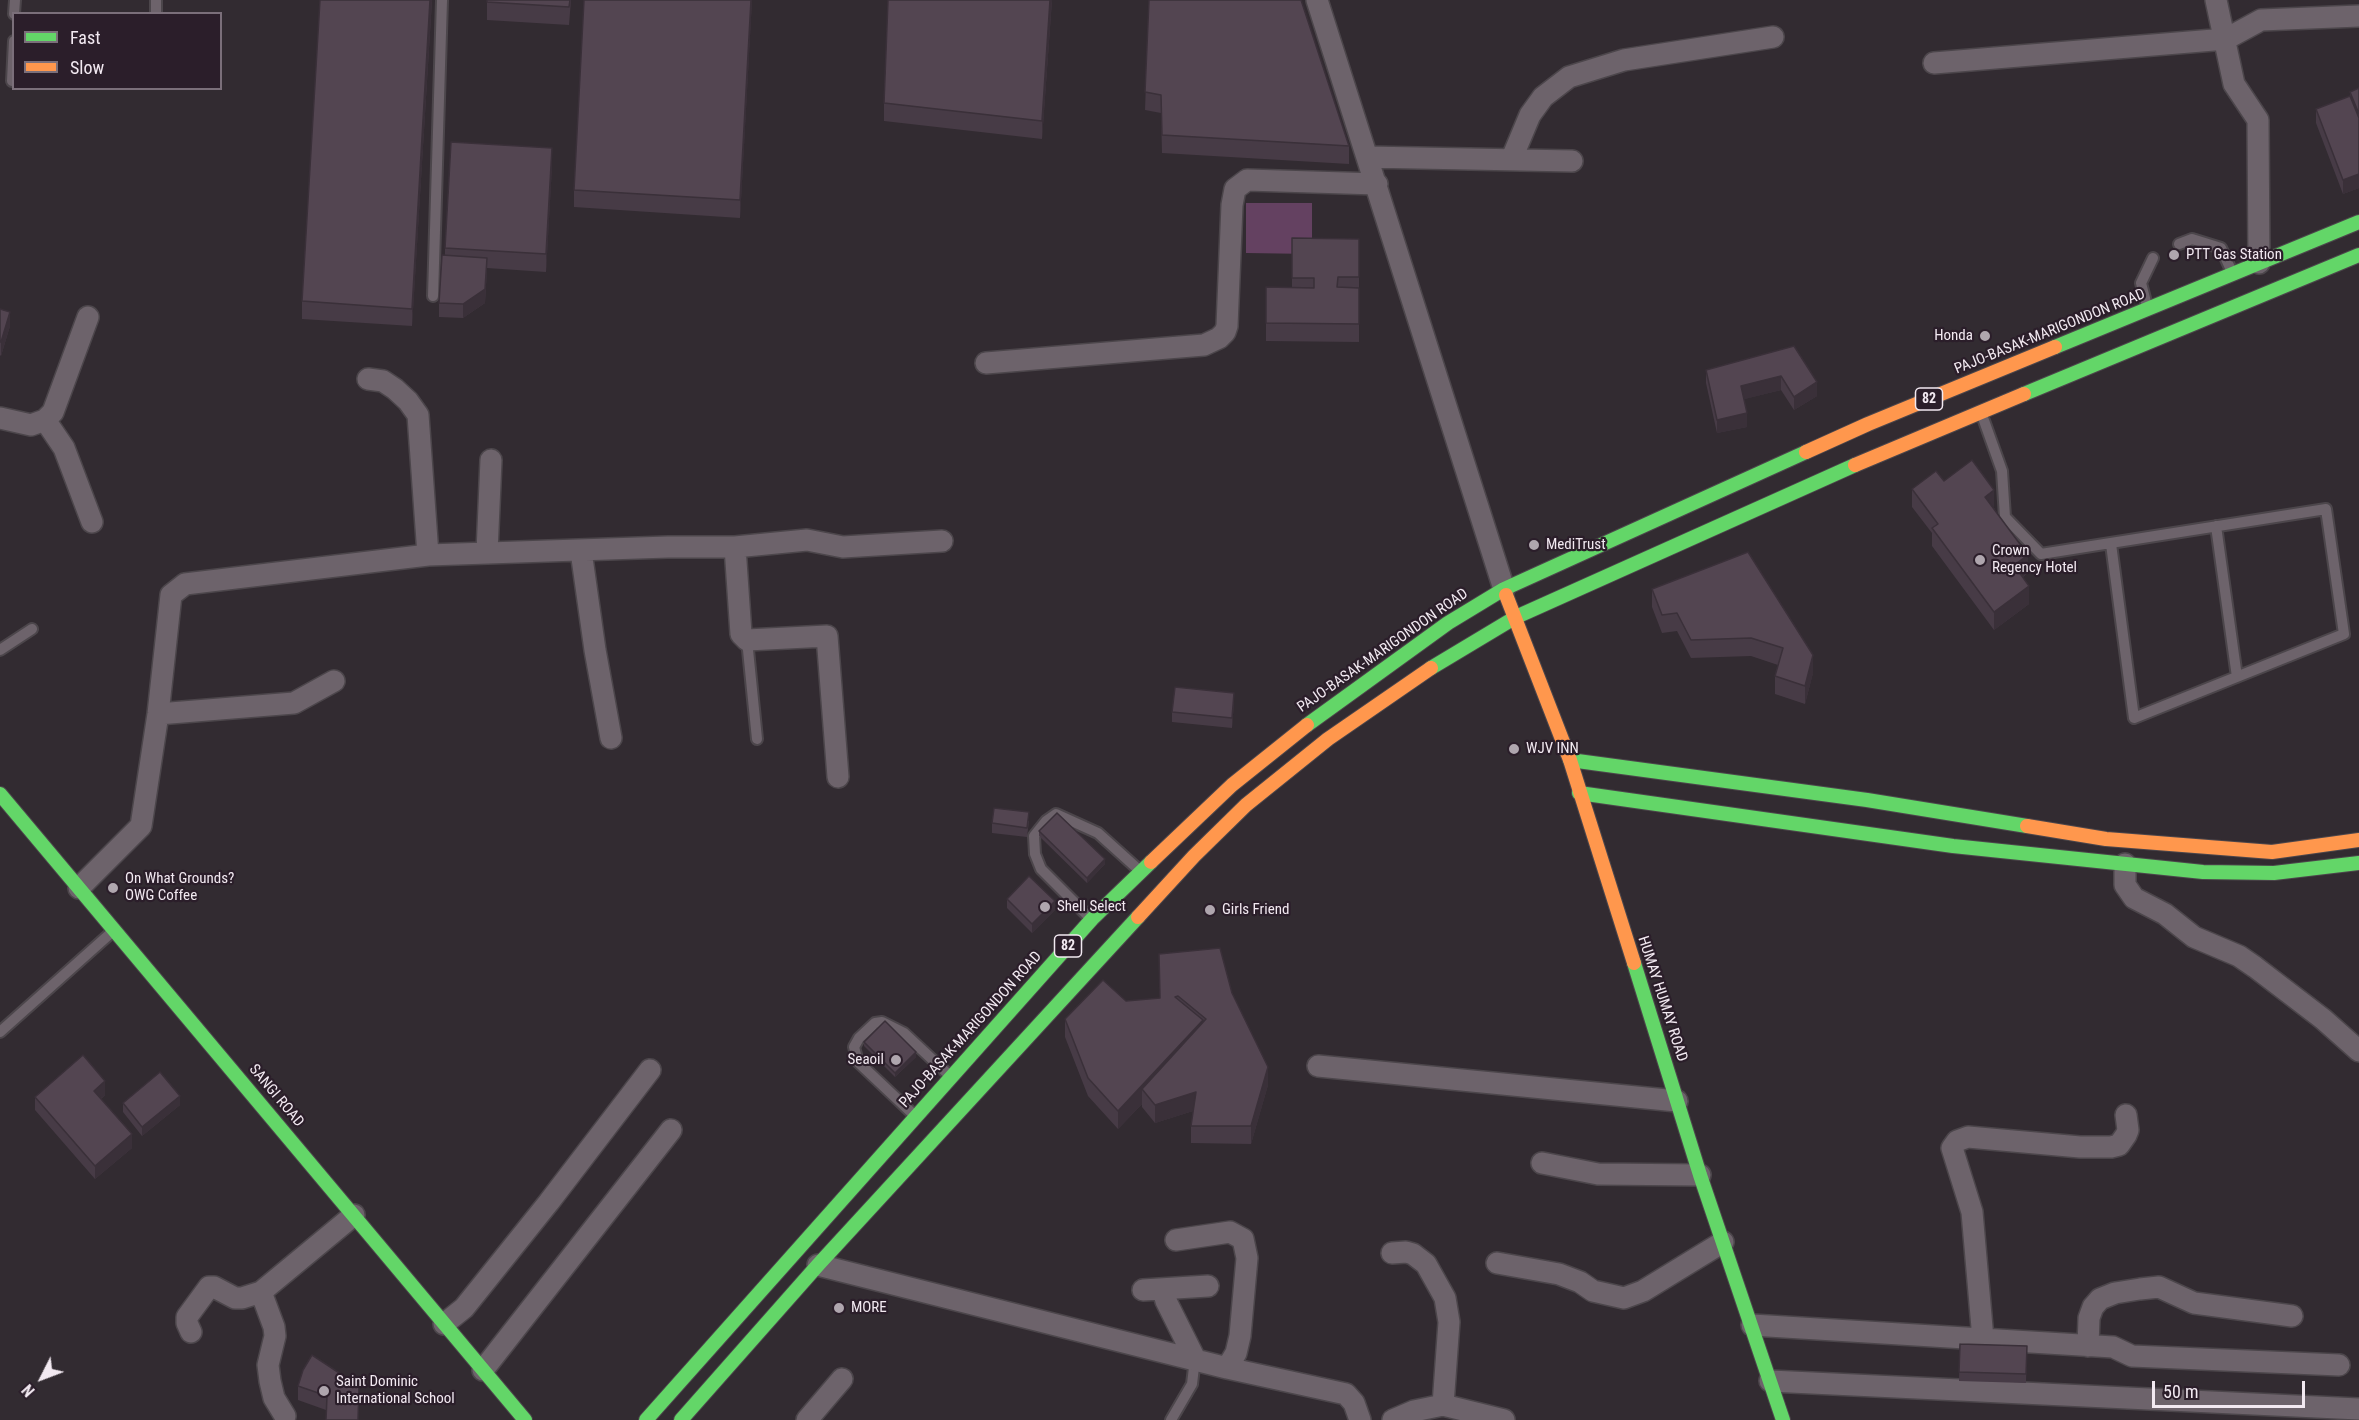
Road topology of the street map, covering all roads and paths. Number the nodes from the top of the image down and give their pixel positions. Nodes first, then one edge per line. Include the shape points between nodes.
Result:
1 (442, 0) edge
2 (1317, 0) edge
3 (2216, 0) edge
4 (2359, 16) edge
5 (1773, 37) dead end
6 (2226, 39) junction
7 (1934, 63) dead end
8 (1367, 157) junction
9 (1512, 158) junction
10 (1572, 161) dead end
11 (1377, 184) junction
12 (2359, 222) edge
13 (2179, 244) dead end
14 (2359, 255) edge
15 (2153, 258) dead end
16 (2259, 263) junction
17 (2232, 275) junction
18 (433, 296) dead end
19 (2215, 299) junction
20 (2148, 309) junction
21 (88, 318) dead end
22 (986, 363) dead end
23 (368, 379) dead end
24 (1981, 412) junction
25 (0, 418) edge
26 (45, 420) junction
27 (491, 460) dead end
28 (92, 522) dead end
29 (2216, 526) junction
30 (942, 541) dead end
31 (2111, 544) junction
32 (735, 547) junction
33 (581, 551) junction
34 (487, 552) junction
35 (428, 555) junction
36 (1504, 589) junction
37 (1516, 617) junction
38 (32, 629) dead end
39 (747, 640) junction
40 (0, 650) edge
41 (2237, 677) junction
42 (334, 681) dead end
43 (158, 714) junction
44 (611, 738) dead end
45 (757, 739) dead end
46 (1570, 760) junction
47 (838, 777) dead end
48 (1579, 793) junction
49 (0, 794) edge
50 (1864, 817) junction
51 (2359, 840) edge
52 (2359, 863) edge
53 (2125, 864) junction
54 (1141, 872) junction
55 (79, 888) junction
56 (1092, 920) junction
57 (115, 930) junction
58 (0, 1032) edge
59 (2359, 1052) edge
60 (1318, 1066) dead end
61 (650, 1070) dead end
62 (951, 1077) junction
63 (1677, 1101) junction
64 (2126, 1114) dead end
65 (916, 1117) junction
66 (671, 1130) dead end
67 (1542, 1163) dead end
68 (1700, 1175) junction
69 (354, 1215) junction
70 (1176, 1240) dead end
71 (1723, 1242) junction
72 (1392, 1253) dead end
73 (1497, 1263) dead end
74 (818, 1265) junction
75 (1208, 1286) dead end
76 (261, 1292) junction
77 (2292, 1316) dead end
78 (444, 1324) junction
79 (1752, 1325) junction
80 (191, 1332) dead end
81 (1983, 1339) junction
82 (2088, 1346) junction
83 (1195, 1359) junction
84 (2339, 1365) dead end
85 (1227, 1368) junction
86 (483, 1370) junction
87 (842, 1380) dead end
88 (1770, 1381) junction
89 (1443, 1405) junction
90 (2359, 1409) edge
91 (285, 1416) dead end
92 (525, 1420) edge
93 (646, 1420) edge
94 (681, 1420) edge
95 (807, 1420) edge
96 (1171, 1420) edge
97 (1360, 1420) edge
98 (1393, 1420) edge
99 (1504, 1420) edge
100 (1783, 1420) edge

1 - 18 lane
2 - 8 street
3 - 6 street
4 - 6 street via 2261,20
5 - 9 street via 1624,60 1569,77 1542,97
6 - 7 street
6 - 16 street via 2234,84 2258,120
8 - 9 street
8 - 11 street
9 - 10 street
11 - 22 street via 1247,180 1235,189 1227,326 1219,338 1204,345
11 - 36 street
12 - 16 main road, PAJO-BASAK-MARIGONDON ROAD / 82
13 - 17 lane via 2192,239 2221,248
14 - 19 main road, PAJO-BASAK-MARIGONDON ROAD / 82
15 - 20 lane via 2141,283
16 - 17 main road, PAJO-BASAK-MARIGONDON ROAD / 82
17 - 19 main road, PAJO-BASAK-MARIGONDON ROAD / 82
19 - 20 main road, PAJO-BASAK-MARIGONDON ROAD / 82
19 - 24 main road, PAJO-BASAK-MARIGONDON ROAD / 82
20 - 36 main road, PAJO-BASAK-MARIGONDON ROAD / 82 via 1868,424
21 - 26 street via 57,407
23 - 35 street via 383,381 395,389 418,415
24 - 31 lane via 2002,471 2005,517 2041,554
24 - 37 main road, PAJO-BASAK-MARIGONDON ROAD / 82 via 1826,477
25 - 26 street via 31,425
26 - 28 street via 64,448
27 - 34 street
29 - 31 lane
29 - 41 lane
29 - 41 lane via 2326,509 2344,634
30 - 32 street via 843,547 807,540
31 - 41 lane via 2134,718
32 - 33 street
32 - 39 street via 741,634
33 - 34 street
33 - 44 street
34 - 35 street
35 - 43 street via 177,588 171,595
36 - 37 main road, HUMAY HUMAY ROAD
36 - 54 main road, PAJO-BASAK-MARIGONDON ROAD / 82 via 1448,623 1312,721 1232,785
37 - 46 main road, HUMAY HUMAY ROAD
37 - 74 main road, PAJO-BASAK-MARIGONDON ROAD / 82 via 1374,706 1246,805 1170,881
38 - 40 lane
39 - 45 lane
39 - 47 street via 827,636
42 - 43 street via 294,703
43 - 55 street via 141,826
46 - 48 main road, HUMAY HUMAY ROAD
46 - 50 main road
48 - 50 main road
48 - 63 main road, HUMAY HUMAY ROAD
49 - 55 main road, SANGI ROAD
50 - 51 main road via 2272,852
50 - 53 main road via 1953,846
52 - 53 main road via 2274,873 2204,872
53 - 59 street via 2125,885 2134,898 2165,914 2194,937 2239,956 2323,1019
54 - 56 main road, PAJO-BASAK-MARIGONDON ROAD / 82
54 - 56 lane via 1098,833 1056,814 1046,821 1035,836 1035,854 1041,869
55 - 57 main road, SANGI ROAD
56 - 62 main road, PAJO-BASAK-MARIGONDON ROAD / 82
57 - 58 lane
57 - 69 main road, SANGI ROAD
60 - 63 street
61 - 78 street via 471,1299
62 - 65 main road, PAJO-BASAK-MARIGONDON ROAD / 82
62 - 65 lane via 904,1033 882,1022 875,1023 860,1038 854,1047 858,1062
63 - 68 main road, HUMAY HUMAY ROAD
64 - 81 street via 2127,1135 2119,1145 2111,1147 1968,1137 1952,1148 1971,1212
65 - 93 main road, PAJO-BASAK-MARIGONDON ROAD / 82
66 - 86 street
67 - 68 street via 1598,1174
68 - 71 main road, HUMAY HUMAY ROAD
69 - 76 street
69 - 78 main road, SANGI ROAD
70 - 85 street via 1230,1232 1243,1239 1247,1247 1240,1336
71 - 73 street via 1624,1298 1593,1291 1559,1274
71 - 79 main road, HUMAY HUMAY ROAD
72 - 89 street via 1406,1251 1426,1264 1445,1298 1449,1322
74 - 83 street
74 - 94 main road, PAJO-BASAK-MARIGONDON ROAD / 82
75 - 83 street via 1153,1290 1166,1301
76 - 80 street via 235,1298 209,1287 187,1317
76 - 91 street via 275,1336 268,1365 270,1381 274,1398
77 - 82 street via 2194,1303 2159,1287 2140,1288 2100,1299 2089,1318
78 - 86 main road, SANGI ROAD
79 - 81 street
79 - 88 main road, HUMAY HUMAY ROAD
81 - 82 street
82 - 84 street via 2113,1347 2132,1356
83 - 85 street
83 - 96 lane via 1192,1384
85 - 97 street via 1346,1394
86 - 92 main road, SANGI ROAD
87 - 95 street
88 - 90 street
88 - 100 main road, HUMAY HUMAY ROAD
89 - 98 street
89 - 99 street

